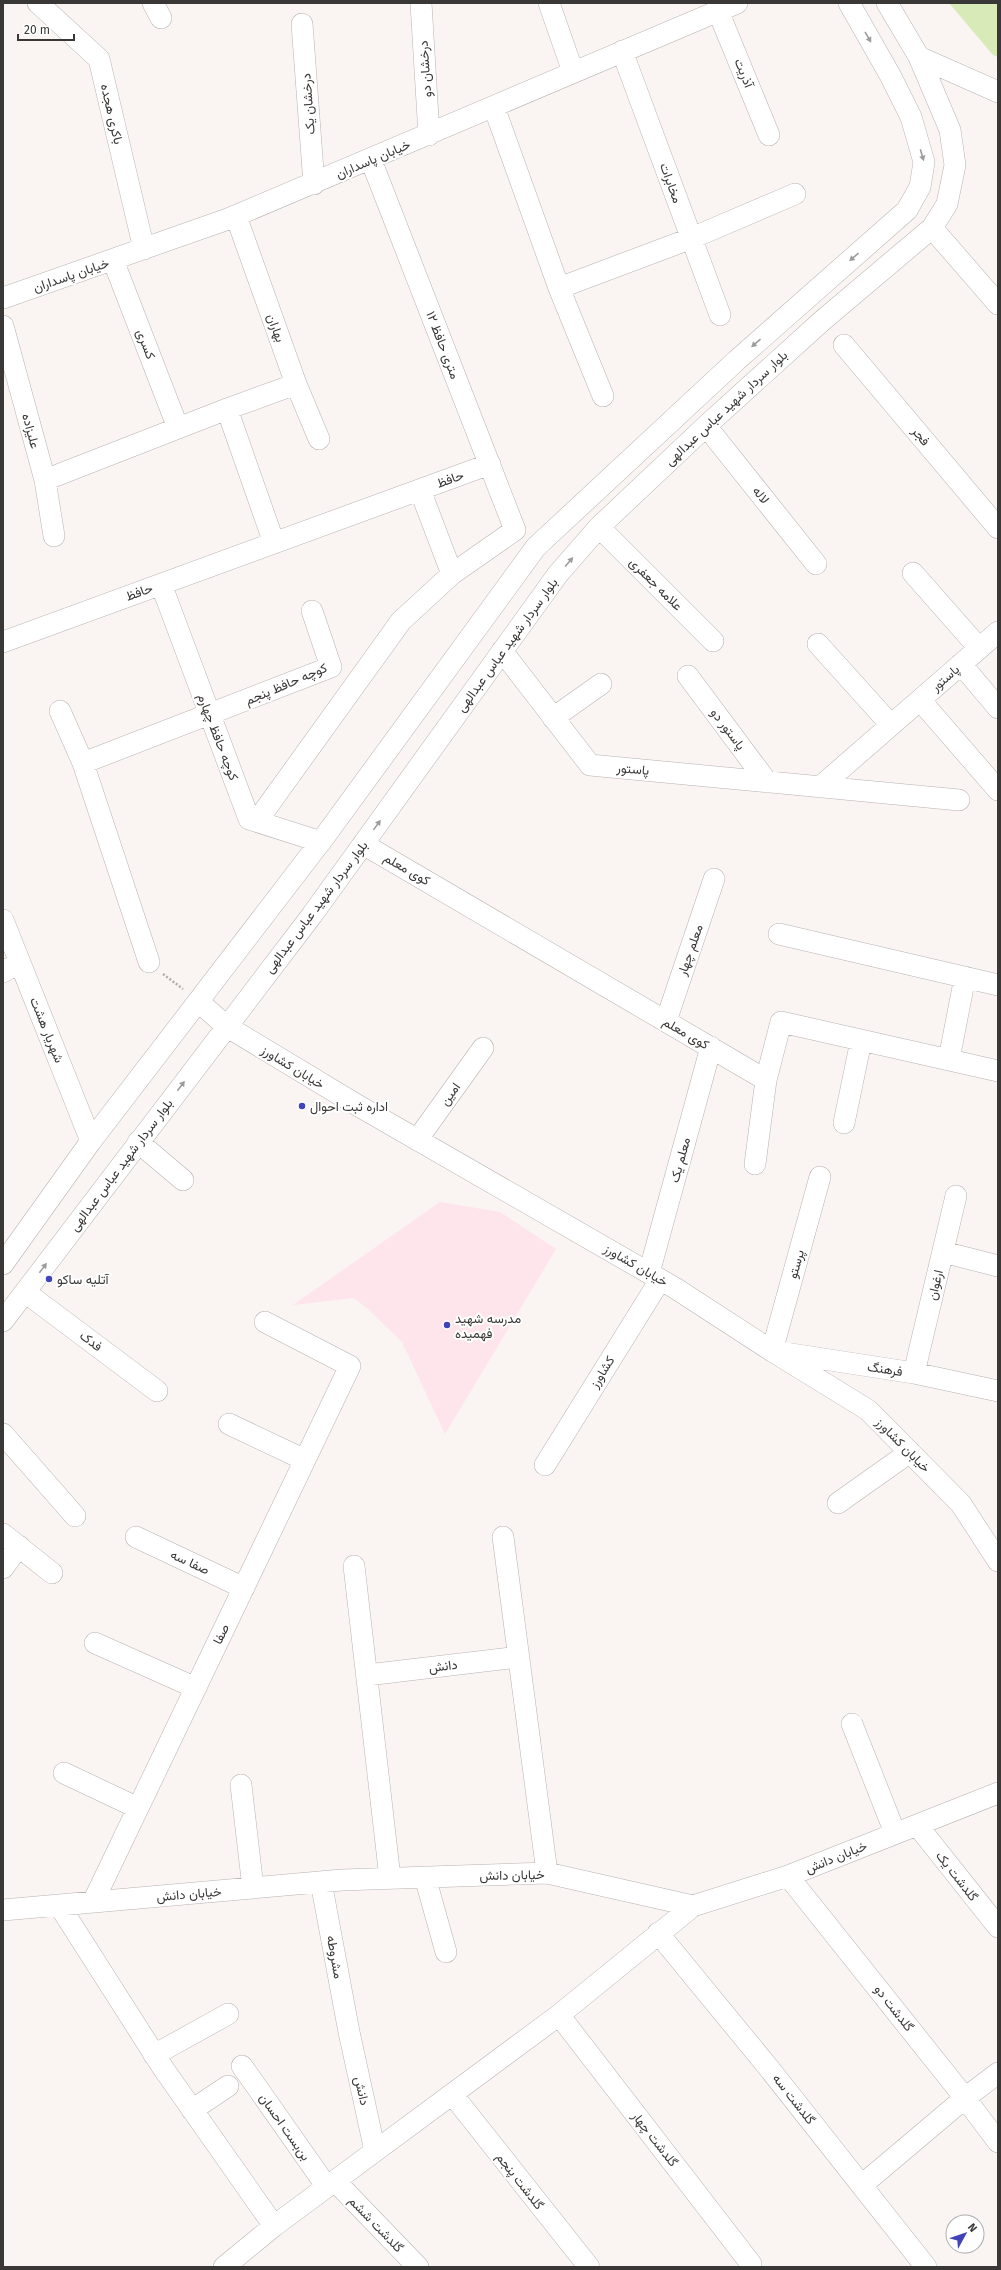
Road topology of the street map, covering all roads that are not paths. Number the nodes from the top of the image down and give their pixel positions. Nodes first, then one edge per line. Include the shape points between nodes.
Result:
1 (38, 3) edge
2 (421, 3) edge
3 (549, 3) edge
4 (849, 3) edge
5 (887, 3) edge
6 (728, 7) edge
7 (302, 24) dead end
8 (622, 51) junction
9 (919, 57) junction
10 (573, 72) junction
11 (998, 92) edge
12 (494, 107) junction
13 (429, 135) junction
14 (769, 135) dead end
15 (371, 160) junction
16 (314, 184) junction
17 (796, 194) dead end
18 (236, 216) junction
19 (932, 228) junction
20 (692, 238) junction
21 (144, 249) junction
22 (113, 260) junction
23 (559, 288) junction
24 (3, 298) edge
25 (998, 304) edge
26 (720, 315) dead end
27 (3, 326) edge
28 (844, 345) dead end
29 (296, 384) junction
30 (603, 396) dead end
31 (227, 409) junction
32 (706, 426) junction
33 (178, 428) junction
34 (319, 439) dead end
35 (490, 464) junction
36 (45, 480) junction
37 (420, 490) junction
38 (599, 527) junction
39 (998, 528) edge
40 (54, 536) dead end
41 (274, 543) junction
42 (816, 564) dead end
43 (913, 573) dead end
44 (452, 574) junction
45 (161, 584) junction
46 (312, 611) dead end
47 (998, 632) edge
48 (713, 641) dead end
49 (3, 642) edge
50 (818, 644) dead end
51 (979, 648) junction
52 (502, 651) junction
53 (961, 664) junction
54 (688, 676) dead end
55 (601, 684) dead end
56 (920, 700) junction
57 (998, 708) edge
58 (60, 711) dead end
59 (210, 716) junction
60 (553, 718) junction
61 (891, 725) junction
62 (83, 763) junction
63 (767, 782) junction
64 (820, 786) junction
65 (998, 790) edge
66 (959, 800) dead end
67 (257, 821) junction
68 (321, 842) junction
69 (363, 844) junction
70 (714, 879) dead end
71 (3, 920) edge
72 (779, 934) dead end
73 (149, 962) road end
74 (11, 967) edge
75 (964, 977) junction
76 (998, 985) edge
77 (198, 1001) junction
78 (666, 1021) junction
79 (226, 1026) junction
80 (861, 1041) junction
81 (711, 1047) junction
82 (483, 1048) dead end
83 (949, 1059) junction
84 (998, 1071) edge
85 (766, 1080) junction
86 (844, 1123) dead end
87 (91, 1140) junction
88 (417, 1140) junction
89 (138, 1142) junction
90 (755, 1164) dead end
91 (820, 1177) dead end
92 (183, 1180) dead end
93 (956, 1196) dead end
94 (943, 1252) junction
95 (3, 1264) edge
96 (998, 1266) edge
97 (654, 1277) junction
98 (25, 1292) junction
99 (3, 1321) edge
100 (265, 1322) dead end
101 (772, 1351) junction
102 (914, 1373) junction
103 (157, 1391) dead end
104 (998, 1391) edge
105 (229, 1424) dead end
106 (3, 1434) edge
107 (910, 1452) junction
108 (305, 1460) junction
109 (545, 1465) dead end
110 (838, 1503) dead end
111 (75, 1516) dead end
112 (503, 1536) dead end
113 (136, 1537) dead end
114 (11, 1540) edge
115 (998, 1561) edge
116 (354, 1566) dead end
117 (3, 1568) edge
118 (52, 1573) dead end
119 (244, 1588) junction
120 (95, 1642) dead end
121 (518, 1657) junction
122 (367, 1675) junction
123 (196, 1688) junction
124 (852, 1724) dead end
125 (64, 1773) dead end
126 (241, 1785) dead end
127 (998, 1793) edge
128 (138, 1808) junction
129 (917, 1825) junction
130 (896, 1833) junction
131 (547, 1873) junction
132 (788, 1876) junction
133 (425, 1877) junction
134 (390, 1878) junction
135 (321, 1882) junction
136 (253, 1888) junction
137 (93, 1902) junction
138 (59, 1905) junction
139 (693, 1906) junction
140 (3, 1910) edge
141 (998, 1927) edge
142 (658, 1933) junction
143 (446, 1952) dead end
144 (228, 2014) dead end
145 (559, 2015) junction
146 (349, 2032) joint
147 (154, 2055) junction
148 (242, 2066) dead end
149 (998, 2072) edge
150 (228, 2086) dead end
151 (452, 2094) junction
152 (965, 2098) junction
153 (192, 2110) junction
154 (998, 2142) edge
155 (375, 2151) junction
156 (331, 2184) junction
157 (862, 2185) junction
158 (274, 2226) junction
159 (751, 2264) dead end
160 (224, 2267) edge
161 (418, 2267) edge
162 (589, 2267) edge
163 (926, 2267) edge

1 - 21 street, باکری هجده via 98,59
2 - 13 street, درخشان دو
3 - 10 street
4 -> 68 street, بلوار سردار شهید عباس عبدالهی via 911,117 924,162 920,187 907,210 737,360 536,547
5 - 9 street, بلوار سردار شهید عباس عبدالهی
6 - 8 street, خیابان پاسداران
6 - 14 street, آذریت
7 - 16 street, درخشان یک
8 - 10 street, خیابان پاسداران
8 - 20 street, مخابرات
9 - 11 street
9 - 19 street, بلوار سردار شهید عباس عبدالهی via 950,130 955,165 947,204
10 - 12 street, خیابان پاسداران
12 - 13 street, خیابان پاسداران
12 - 23 street
13 - 15 street, خیابان پاسداران
15 - 16 street, خیابان پاسداران
15 - 35 street, ۱۲ متری حافظ
16 - 18 street, خیابان پاسداران
17 - 20 street
18 - 21 street, خیابان پاسداران
18 - 29 street, بهاران
19 - 25 street
19 - 32 street, بلوار سردار شهید عباس عبدالهی via 823,320
20 - 23 street
20 - 26 street, مخابرات
21 - 22 street, خیابان پاسداران
22 - 24 street, خیابان پاسداران
22 - 33 street, کسری
23 - 30 street
27 - 36 street, علیزاده
28 - 39 street, فجر
29 - 31 street
29 - 34 street, بهاران
31 - 33 street
31 - 41 street
32 - 38 street, بلوار سردار شهید عباس عبدالهی
32 - 42 street, لاله
33 - 36 street
35 - 37 street, حافظ
35 - 44 street, ۱۲ متری حافظ via 515,530
36 - 40 street, علیزاده
37 - 41 street, حافظ
37 - 44 street
38 - 48 street, علامه جعفری
52 -> 38 street, بلوار سردار شهید عباس عبدالهی via 558,574
41 - 45 street, حافظ
43 - 51 street
44 - 67 street via 401,621
45 - 49 street, حافظ
45 - 59 street, کوچه حافظ چهارم
46 - 59 street, کوچه حافظ پنجم via 331,667
47 - 51 street, پاستور
50 - 61 street
51 - 53 street, پاستور
52 - 60 street, پاستور
69 -> 52 street, بلوار سردار شهید عباس عبدالهی
53 - 56 street, پاستور
53 - 57 street
54 - 63 street, پاستور دو
55 - 60 street
56 - 61 street, پاستور
56 - 65 street
58 - 62 street
59 - 62 street
59 - 67 street, کوچه حافظ چهارم via 249,819
60 - 63 street, پاستور via 590,765
61 - 64 street, پاستور
62 - 73 street
63 - 64 street, پاستور
64 - 66 street, پاستور
67 - 68 street, کوچه حافظ چهارم
68 - 77 street, بلوار سردار شهید عباس عبدالهی
69 - 78 street, کوی معلم
69 - 79 street, بلوار سردار شهید عباس عبدالهی
70 - 78 street, معلم چهار
71 - 74 street, شهریار هشت
72 - 75 street
74 - 87 street, شهریار هشت
75 - 76 street
75 - 83 street
77 - 79 street, خیابان کشاورز
77 - 87 street, بلوار سردار شهید عباس عبدالهی
78 - 81 street, کوی معلم
79 - 88 street, خیابان کشاورز
89 -> 79 street, بلوار سردار شهید عباس عبدالهی
80 - 83 street
80 - 85 street via 781,1022
80 - 86 street
81 - 85 street, کوی معلم
81 - 97 street, معلم یک
82 - 88 street, امین
83 - 84 street
85 - 90 street
87 - 95 street, بلوار سردار شهید عباس عبدالهی
88 - 97 street, خیابان کشاورز
89 - 92 street
98 -> 89 street, بلوار سردار شهید عباس عبدالهی
91 - 101 street, پرستو
93 - 94 street, ارغوان
94 - 96 street
94 - 102 street, ارغوان
97 - 101 street, خیابان کشاورز
97 - 109 street, کشاورز
98 - 99 street, بلوار سردار شهید عباس عبدالهی
98 - 103 street, فدک
100 - 108 street, صفا via 350,1366
101 - 102 street, فرهنگ
101 - 107 street, خیابان کشاورز via 868,1410
102 - 104 street, فرهنگ
105 - 108 street
106 - 111 street
107 - 110 street
107 - 115 street, خیابان کشاورز via 961,1504
108 - 119 street, صفا
112 - 121 street
113 - 119 street, صفا سه
114 - 117 street
114 - 118 street
116 - 122 street
119 - 123 street, صفا
120 - 123 street
121 - 122 street, دانش
121 - 131 street
122 - 134 street
123 - 128 street, صفا
124 - 130 street
125 - 128 street
126 - 136 street
127 - 129 street, خیابان دانش
128 - 137 street, صفا
129 - 130 street, خیابان دانش
129 - 141 street, گلدشت یک
130 - 132 street, خیابان دانش
131 - 133 street, خیابان دانش
131 - 139 street, خیابان دانش
132 - 139 street, خیابان دانش
132 - 152 street, گلدشت دو
133 - 134 street, خیابان دانش
133 - 143 street
134 - 135 street, خیابان دانش
135 - 136 street, خیابان دانش
135 - 146 street, مشروطه
136 - 137 street, خیابان دانش
137 - 138 street, خیابان دانش
138 - 140 street, خیابان دانش
138 - 147 street
139 - 142 street
142 - 145 street
142 - 157 street, گلدشت سه
144 - 147 street
145 - 151 street
145 - 159 street, گلدشت چهار
146 - 155 street, دانش
147 - 153 street
148 - 156 street, بن‌بست احسان
149 - 152 street
150 - 153 street
151 - 155 street
151 - 162 street, گلدشت پنجم
152 - 154 street, گلدشت دو
152 - 157 street
153 - 158 street
155 - 156 street
156 - 158 street
156 - 161 street, گلدشت ششم
157 - 163 street, گلدشت سه
158 - 160 street

